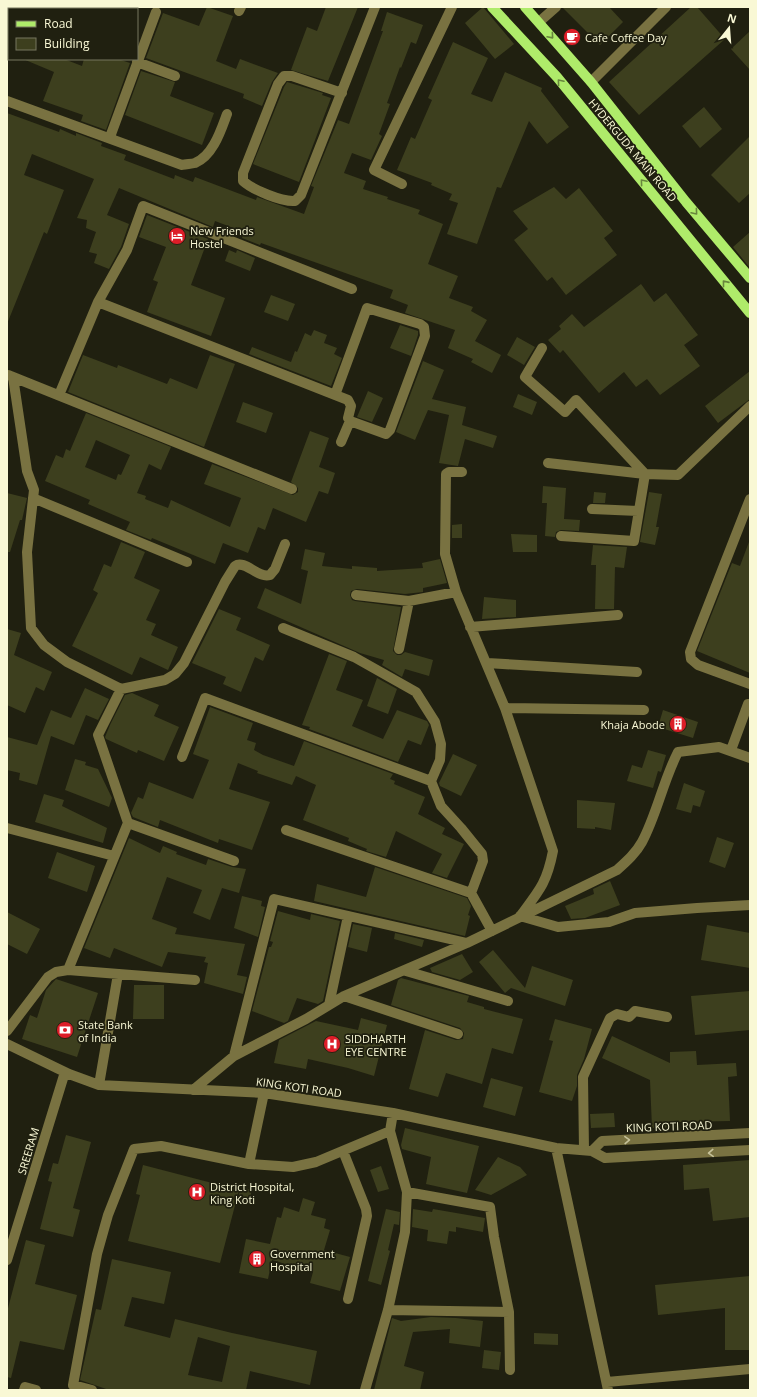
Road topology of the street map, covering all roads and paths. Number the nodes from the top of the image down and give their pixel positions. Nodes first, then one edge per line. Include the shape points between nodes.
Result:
1 (375, 7) edge
2 (452, 7) edge
3 (492, 7) edge
4 (525, 7) edge
5 (556, 7) edge
6 (666, 7) edge
7 (156, 12) dead end
8 (539, 22) junction
9 (138, 59) edge
10 (137, 62) joint
11 (175, 76) dead end
12 (591, 82) junction
13 (342, 93) junction
14 (7, 101) edge
15 (227, 114) dead end
16 (110, 137) junction
17 (402, 184) dead end
18 (750, 278) edge
19 (352, 289) dead end
20 (98, 302) junction
21 (750, 313) edge
22 (542, 348) dead end
23 (10, 376) edge
24 (335, 395) junction
25 (59, 396) junction
26 (750, 406) edge
27 (350, 421) junction
28 (341, 442) dead end
29 (548, 463) dead end
30 (462, 472) dead end
31 (645, 474) junction
32 (292, 489) dead end
33 (33, 498) junction
34 (750, 499) edge
35 (592, 509) dead end
36 (638, 511) junction
37 (561, 536) dead end
38 (285, 544) dead end
39 (187, 562) dead end
40 (456, 592) junction
41 (356, 595) dead end
42 (409, 601) junction
43 (618, 615) dead end
44 (470, 627) junction
45 (283, 628) dead end
46 (399, 649) dead end
47 (486, 663) junction
48 (637, 672) dead end
49 (750, 684) edge
50 (121, 689) junction
51 (750, 704) edge
52 (505, 708) junction
53 (644, 710) dead end
54 (732, 750) junction
55 (182, 757) dead end
56 (750, 758) edge
57 (431, 780) junction
58 (128, 823) junction
59 (7, 828) edge
60 (286, 830) dead end
61 (114, 856) junction
62 (234, 861) dead end
63 (471, 892) junction
64 (750, 905) edge
65 (348, 916) junction
66 (520, 916) junction
67 (492, 931) junction
68 (467, 943) junction
69 (68, 970) junction
70 (406, 971) junction
71 (118, 974) junction
72 (195, 980) dead end
73 (344, 996) junction
74 (508, 1001) dead end
75 (329, 1005) junction
76 (667, 1017) dead end
77 (7, 1031) edge
78 (458, 1034) dead end
79 (7, 1044) edge
80 (234, 1056) junction
81 (65, 1072) junction
82 (99, 1085) junction
83 (193, 1090) junction
84 (264, 1094) junction
85 (393, 1113) junction
86 (390, 1131) junction
87 (750, 1133) edge
88 (556, 1148) junction
89 (588, 1150) junction
90 (750, 1150) edge
91 (343, 1151) junction
92 (250, 1164) junction
93 (407, 1192) junction
94 (7, 1260) edge
95 (348, 1299) dead end
96 (388, 1310) junction
97 (509, 1312) junction
98 (750, 1369) edge
99 (510, 1370) dead end
100 (608, 1386) edge
101 (24, 1390) edge
102 (36, 1390) edge
103 (92, 1390) edge
104 (365, 1390) edge

1 - 13 street
2 - 17 street via 374,170
21 -> 3 main road, HYDERGUDA MAIN ROAD via 557,77
4 - 8 main road, HYDERGUDA MAIN ROAD
5 - 8 street
6 - 12 street
7 - 9 street
8 -> 12 main road, HYDERGUDA MAIN ROAD
10 - 11 street
10 - 16 street
12 -> 18 main road, HYDERGUDA MAIN ROAD
13 - 13 street via 301,194 295,201 288,202 249,187 243,181 244,172 278,84 284,76 292,76
14 - 16 street
15 - 16 street via 209,151 196,163 182,165
19 - 20 street via 143,206 127,250
20 - 24 street
20 - 25 street
22 - 31 street via 525,377 565,412 576,400
23 - 25 street
23 - 33 street via 27,471 34,490
24 - 27 street via 348,400
24 - 27 street via 367,308 424,327 425,336 389,432 386,434
25 - 32 street
26 - 31 street via 678,475
27 - 28 street
29 - 31 street
30 - 40 street via 449,472 445,478 445,554
31 - 36 street
33 - 39 street
33 - 50 street via 27,552 31,628 44,645 67,662
34 - 49 street via 690,652 691,658 698,665
35 - 36 street
36 - 37 street via 634,541
38 - 50 street via 270,575 263,575 238,564 235,566 184,663 175,674 165,680
40 - 42 street
40 - 44 street
41 - 42 street
42 - 46 street
43 - 44 street
44 - 47 street
45 - 57 street via 354,657 416,692 435,722 441,744 440,760
47 - 48 street
47 - 52 street
50 - 58 street via 98,735
51 - 54 street
52 - 53 street
52 - 66 street via 553,851 544,885
54 - 56 street
54 - 66 street via 719,746 678,752 642,842 633,855 618,870
55 - 57 street via 205,698
57 - 63 street via 441,806 482,854 483,861
58 - 61 street
58 - 62 street
59 - 61 street
60 - 63 street
61 - 69 street
63 - 67 street
64 - 66 street via 635,913 609,922 558,927
65 - 68 street
65 - 75 street
65 - 80 street via 274,899
66 - 67 street
67 - 68 street
68 - 70 street
69 - 71 street
69 - 77 street via 56,972 48,977
70 - 73 street
70 - 74 street
71 - 72 street
71 - 82 street
73 - 75 street
73 - 78 street
75 - 80 street
76 - 89 street via 641,1011 629,1017 617,1014 610,1018 583,1077
79 - 81 street, KING KOTI ROAD
80 - 83 street
81 - 82 street, KING KOTI ROAD
81 - 94 street, SREERAM
82 - 83 street, KING KOTI ROAD
83 - 84 street, KING KOTI ROAD
84 - 85 street, KING KOTI ROAD
84 - 92 street
85 - 86 street
85 - 88 street, KING KOTI ROAD
86 - 91 street
86 - 93 street
89 -> 87 street, KING KOTI ROAD via 602,1141
88 - 89 street, KING KOTI ROAD
88 - 100 street
90 -> 89 street, KING KOTI ROAD via 605,1158
91 - 92 street via 316,1162 293,1167
91 - 95 street via 366,1209
92 - 103 street via 161,1146 134,1149 108,1215 99,1248 72,1385
93 - 96 street via 405,1232
93 - 97 street via 490,1207
96 - 97 street
96 - 104 street
97 - 99 street
98 - 100 street
101 - 102 street via 25,1387

